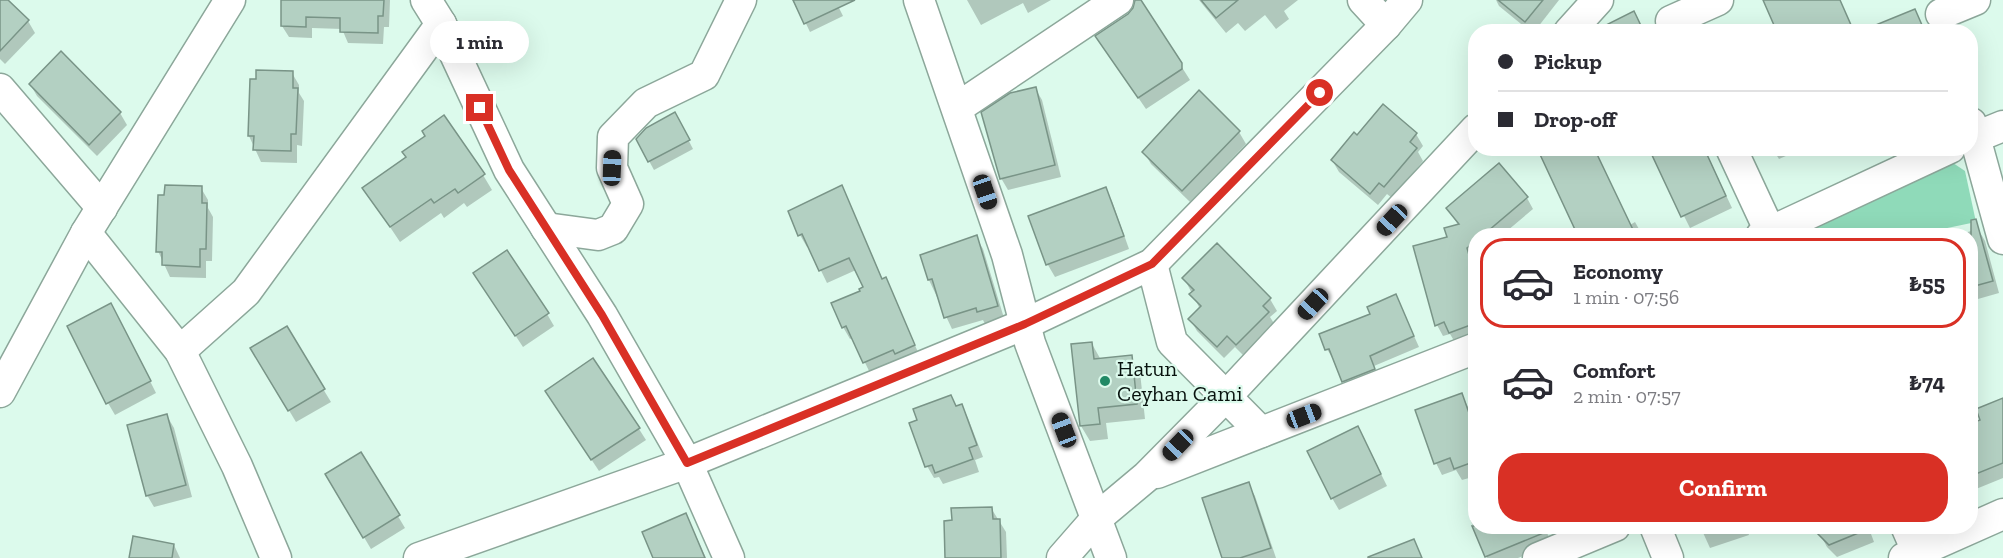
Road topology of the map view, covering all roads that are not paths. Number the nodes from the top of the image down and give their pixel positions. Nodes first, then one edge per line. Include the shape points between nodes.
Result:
1 (230, 0) edge
2 (741, 0) edge
3 (919, 0) edge
4 (1363, 0) edge
5 (1407, 0) edge
6 (1598, 0) edge
7 (1718, 0) edge
8 (1975, 0) edge
9 (1116, 1) edge
10 (433, 12) edge
11 (1940, 15) edge
12 (1667, 17) edge
13 (1576, 24) edge
14 (1386, 25) junction
15 (0, 89) edge
16 (957, 108) junction
17 (2003, 126) edge
18 (1978, 134) edge
19 (1468, 138) edge
20 (1734, 156) edge
21 (1928, 156) edge
22 (1974, 156) edge
23 (102, 208) junction
24 (546, 228) junction
25 (1765, 228) edge
26 (1780, 228) edge
27 (86, 233) junction
28 (2003, 239) edge
29 (1152, 264) junction
30 (1025, 324) junction
31 (180, 351) junction
32 (1468, 351) edge
33 (0, 392) edge
34 (1226, 396) junction
35 (1261, 432) junction
36 (687, 463) junction
37 (1146, 477) junction
38 (2003, 514) edge
39 (1097, 518) junction
40 (1978, 524) edge
41 (1596, 534) edge
42 (1658, 534) edge
43 (1951, 534) edge
44 (1912, 549) edge
45 (276, 558) edge
46 (419, 558) edge
47 (729, 558) edge
48 (1062, 558) edge
49 (1111, 558) edge
50 (1538, 558) edge
51 (1668, 558) edge

1 - 23 street
2 - 24 street via 704,75 646,103 613,137 612,168 628,204 613,229 598,235
3 - 16 street
4 - 14 street
5 - 14 street
6 - 13 street
7 - 12 street
8 - 11 street
9 - 16 street
10 - 24 street via 509,170
10 - 31 street via 246,292
14 - 29 street
15 - 23 street
16 - 30 street via 1007,255
17 - 18 street
19 - 34 street
20 - 25 street
21 - 26 street
22 - 28 street
23 - 27 street
24 - 36 street via 602,315
27 - 31 street
27 - 33 street
29 - 30 street
29 - 34 street via 1172,342
30 - 36 street
30 - 39 street
31 - 45 street via 237,466
32 - 35 street
34 - 35 street
34 - 37 street
35 - 37 street
36 - 46 street
36 - 47 street
37 - 39 street
38 - 40 street
39 - 48 street
39 - 49 street
41 - 50 street
42 - 51 street
43 - 44 street

